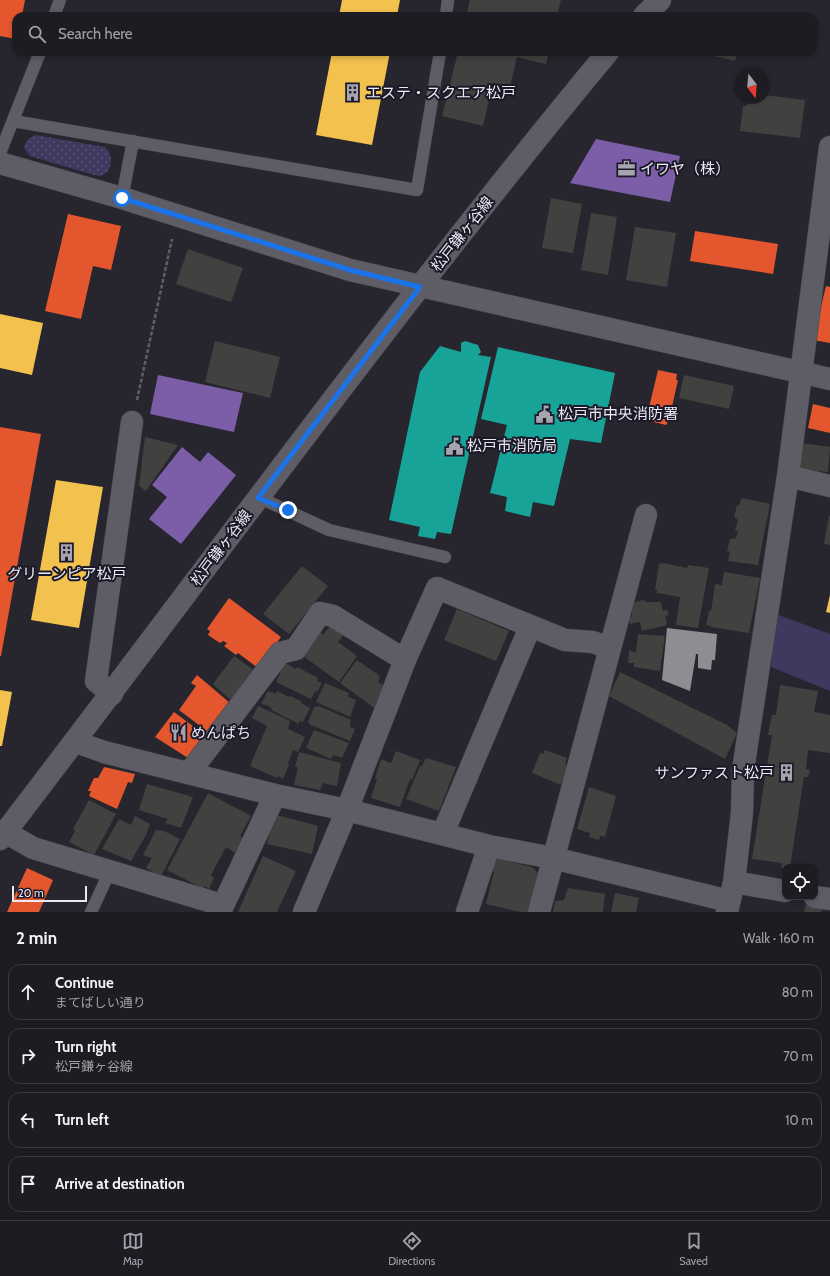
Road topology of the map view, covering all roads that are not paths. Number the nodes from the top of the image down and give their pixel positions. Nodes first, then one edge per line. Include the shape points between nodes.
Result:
1 (60, 0) edge
2 (448, 0) edge
3 (660, 0) edge
4 (56, 12) edge
5 (446, 12) edge
6 (648, 12) edge
7 (38, 56) edge
8 (439, 56) edge
9 (605, 56) edge
10 (13, 121) junction
11 (133, 141) junction
12 (830, 147) edge
13 (0, 153) edge
14 (0, 163) edge
15 (828, 184) edge
16 (122, 198) junction
17 (420, 287) junction
18 (801, 372) junction
19 (830, 379) edge
20 (132, 422) road end
21 (788, 476) junction
22 (830, 486) edge
23 (258, 498) junction
24 (646, 515) dead end
25 (445, 557) dead end
26 (530, 627) junction
27 (609, 648) junction
28 (405, 660) junction
29 (112, 694) junction
30 (76, 742) junction
31 (190, 773) junction
32 (275, 795) junction
33 (347, 810) junction
34 (443, 833) junction
35 (3, 836) edge
36 (489, 846) junction
37 (553, 858) junction
38 (110, 871) junction
39 (782, 891) edge
40 (818, 897) edge
41 (730, 898) edge
42 (830, 899) edge
43 (221, 909) edge
44 (91, 912) edge
45 (304, 912) edge
46 (467, 912) edge
47 (539, 912) edge

1 - 4 lane
2 - 5 lane
3 - 6 street
7 - 10 lane
8 - 11 lane via 417,190
9 - 17 street, 松戸鎌ヶ谷線 via 531,144
10 - 11 lane
10 - 13 lane
11 - 16 lane
12 - 15 street
14 - 16 street
15 - 18 street
16 - 17 street via 350,270
17 - 18 street
17 - 23 street, 松戸鎌ヶ谷線
18 - 19 street
18 - 21 street
20 - 29 street via 96,681
21 - 22 street
21 - 41 street via 742,770 742,813
23 - 25 lane via 329,530
23 - 29 street, 松戸鎌ヶ谷線
24 - 27 street
26 - 27 street via 565,640 593,642
26 - 28 street via 437,588
26 - 34 street
27 - 37 street
28 - 31 street via 333,616 320,613 296,649 280,653
28 - 33 street
29 - 30 street, 松戸鎌ヶ谷線
30 - 31 street via 104,752
30 - 35 street, 松戸鎌ヶ谷線
31 - 32 street
32 - 33 street
32 - 43 street
33 - 34 street
33 - 45 street
34 - 36 street
35 - 38 street via 32,848
36 - 37 street
36 - 46 street
37 - 41 street
37 - 47 street
38 - 43 street
38 - 44 lane
39 - 41 street
40 - 42 street

